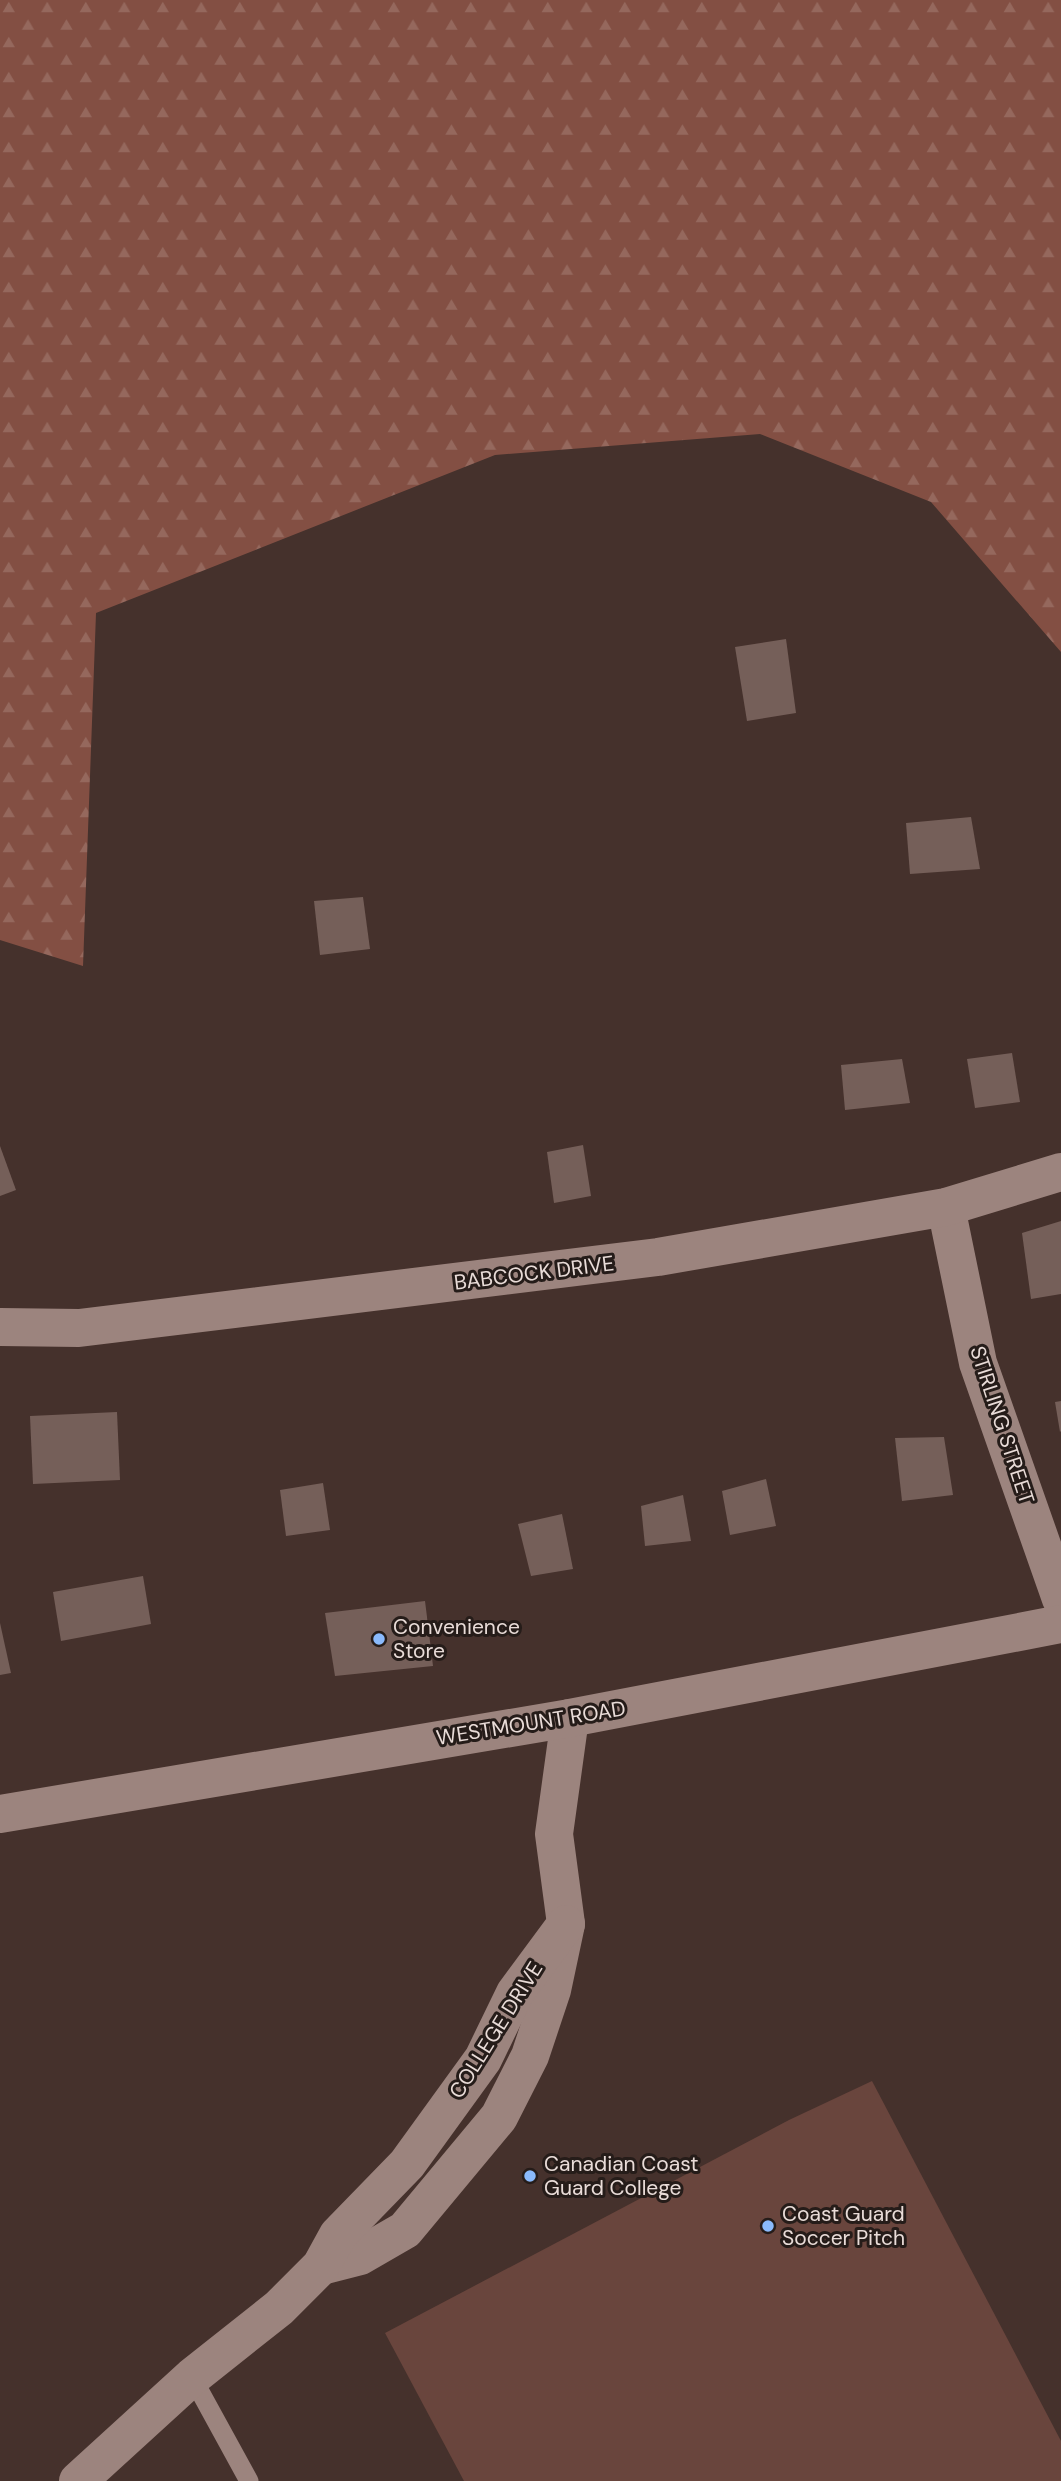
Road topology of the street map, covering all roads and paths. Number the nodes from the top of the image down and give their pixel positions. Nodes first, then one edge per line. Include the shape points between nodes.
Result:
1 (1061, 1172) edge
2 (946, 1207) junction
3 (0, 1327) edge
4 (1061, 1600) edge
5 (1061, 1624) edge
6 (570, 1718) junction
7 (0, 1814) edge
8 (192, 2377) junction
9 (78, 2481) edge
10 (249, 2481) edge

1 - 2 street, BABCOCK DRIVE
2 - 3 street, BABCOCK DRIVE via 658,1257 451,1284 79,1328
2 - 4 street, STIRLING STREET via 978,1363
5 - 6 street, WESTMOUNT ROAD
6 - 7 street, WESTMOUNT ROAD
6 - 8 street, COLLEGE DRIVE via 554,1834 566,1924 515,1993 483,2059 407,2164 338,2235 321,2266 279,2308
8 - 9 street, COLLEGE DRIVE
8 - 10 lane

